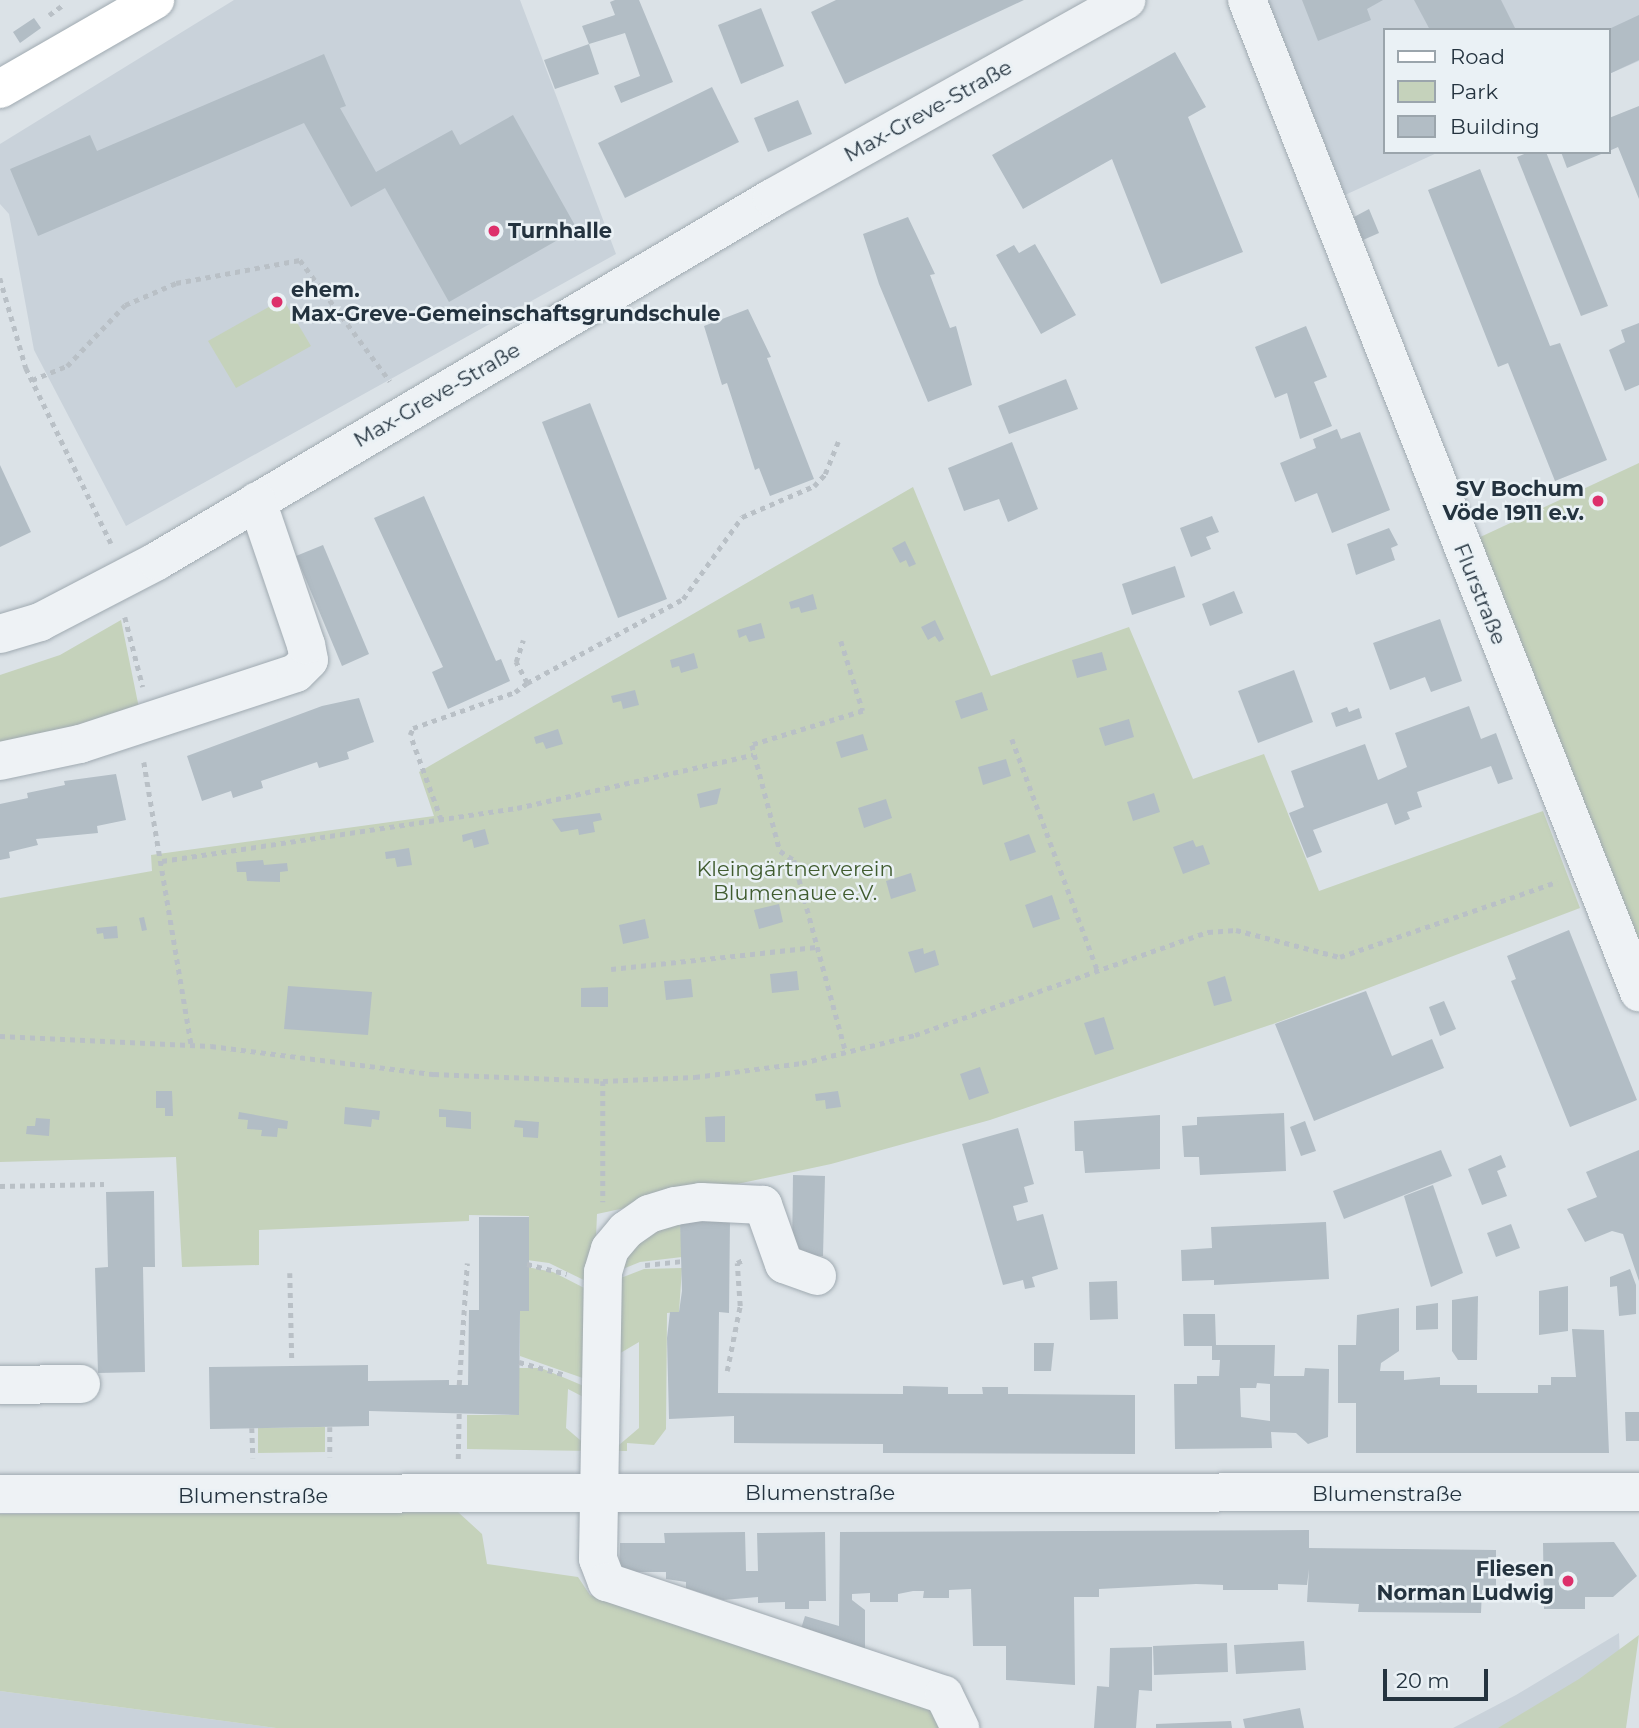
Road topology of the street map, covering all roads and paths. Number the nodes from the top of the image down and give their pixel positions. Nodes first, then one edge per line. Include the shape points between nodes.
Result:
1 (155, 0) edge
2 (1126, 0) edge
3 (1247, 0) edge
4 (0, 89) edge
5 (0, 278) edge
6 (32, 380) junction
7 (412, 410) junction
8 (838, 441) dead end
9 (257, 501) junction
10 (127, 576) junction
11 (0, 634) edge
12 (523, 640) dead end
13 (841, 641) dead end
14 (527, 683) junction
15 (145, 724) junction
16 (1012, 740) dead end
17 (753, 755) junction
18 (0, 761) edge
19 (441, 820) junction
20 (162, 861) junction
21 (1591, 870) junction
22 (816, 947) junction
23 (611, 970) dead end
24 (1098, 971) junction
25 (1639, 992) edge
26 (0, 1036) edge
27 (191, 1044) junction
28 (846, 1053) junction
29 (603, 1081) junction
30 (104, 1184) dead end
31 (0, 1186) edge
32 (776, 1242) junction
33 (610, 1248) junction
34 (467, 1263) dead end
35 (290, 1273) dead end
36 (817, 1276) dead end
37 (292, 1358) dead end
38 (727, 1371) dead end
39 (81, 1384) dead end
40 (0, 1385) edge
41 (459, 1385) dead end
42 (330, 1427) dead end
43 (252, 1428) dead end
44 (330, 1458) dead end
45 (253, 1459) dead end
46 (1639, 1492) edge
47 (601, 1493) junction
48 (0, 1494) edge
49 (960, 1728) edge

1 - 4 main road
2 - 7 street, Max-Greve-Straße via 772,198
3 - 21 street, Flurstraße
5 - 6 path
6 - 7 path via 67,366 125,305 176,283 300,260
6 - 10 path
7 - 9 street, Max-Greve-Straße
8 - 14 path via 825,474 814,486 742,517 683,599
9 - 10 street, Max-Greve-Straße
9 - 15 street via 309,660 296,673
10 - 11 street, Max-Greve-Straße via 40,622
10 - 15 path via 124,613
12 - 14 path via 516,662
13 - 17 path via 863,712 752,745
14 - 19 path via 494,702 471,705 413,728 410,736
15 - 18 street
15 - 20 path
16 - 24 path
17 - 19 path via 516,808
17 - 22 path via 780,851 794,860
19 - 20 path
20 - 27 path
21 - 24 path via 1353,955 1326,957 1221,930
21 - 25 street, Flurstraße
22 - 23 path
22 - 28 path
24 - 28 path via 915,1035
26 - 27 path
27 - 29 path via 434,1074
28 - 29 path via 752,1071
29 - 33 path via 603,1236
30 - 31 path
32 - 33 street via 763,1205 701,1202 649,1214
32 - 36 street via 784,1264
32 - 38 path via 737,1263 740,1306
33 - 47 street via 603,1272
34 - 41 path
35 - 37 path
39 - 40 street
42 - 44 path
43 - 45 path
46 - 47 street, Blumenstraße
47 - 48 street, Blumenstraße
47 - 49 street via 598,1559 607,1582 944,1695

